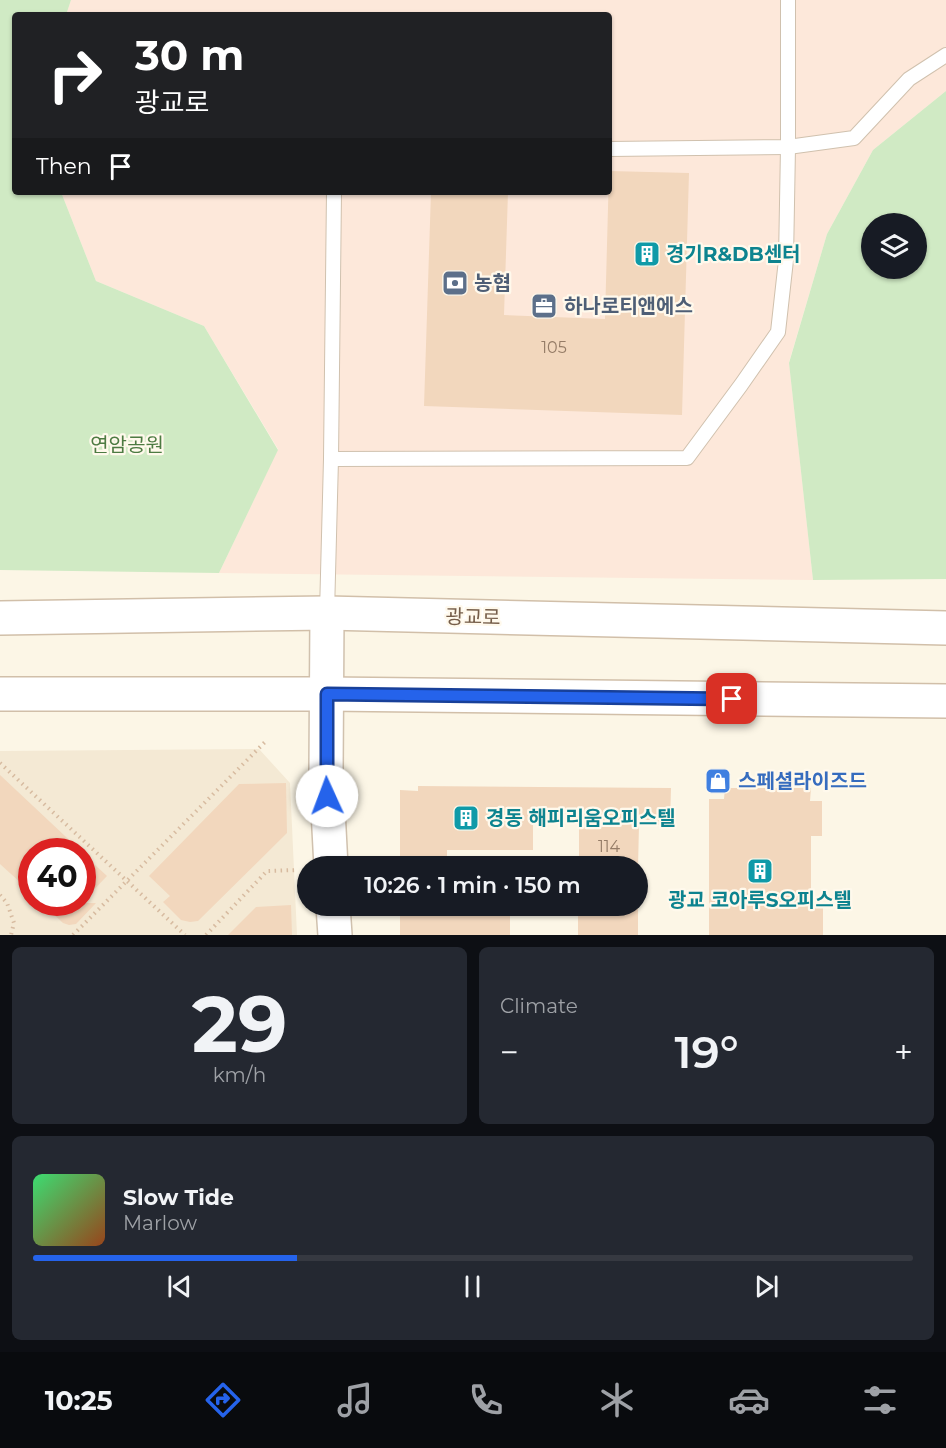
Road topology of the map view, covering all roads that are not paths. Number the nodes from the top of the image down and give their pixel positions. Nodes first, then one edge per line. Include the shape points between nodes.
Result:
1 (788, 0) edge
2 (946, 55) edge
3 (788, 147) junction
4 (612, 149) edge
5 (334, 195) edge
6 (331, 459) junction
7 (327, 613) junction
8 (0, 618) edge
9 (946, 628) edge
10 (0, 694) edge
11 (327, 694) junction
12 (946, 701) edge
13 (330, 856) edge
14 (334, 916) edge
15 (335, 935) edge

1 - 3 lane
2 - 3 lane via 909,79 854,138
3 - 4 lane
3 - 6 lane via 786,260 778,332 687,458
5 - 6 lane
6 - 7 lane
7 - 8 main road, 광교로
7 - 9 main road, 광교로
7 - 11 main road
10 - 11 main road
11 - 12 main road
11 - 13 main road
14 - 15 main road

